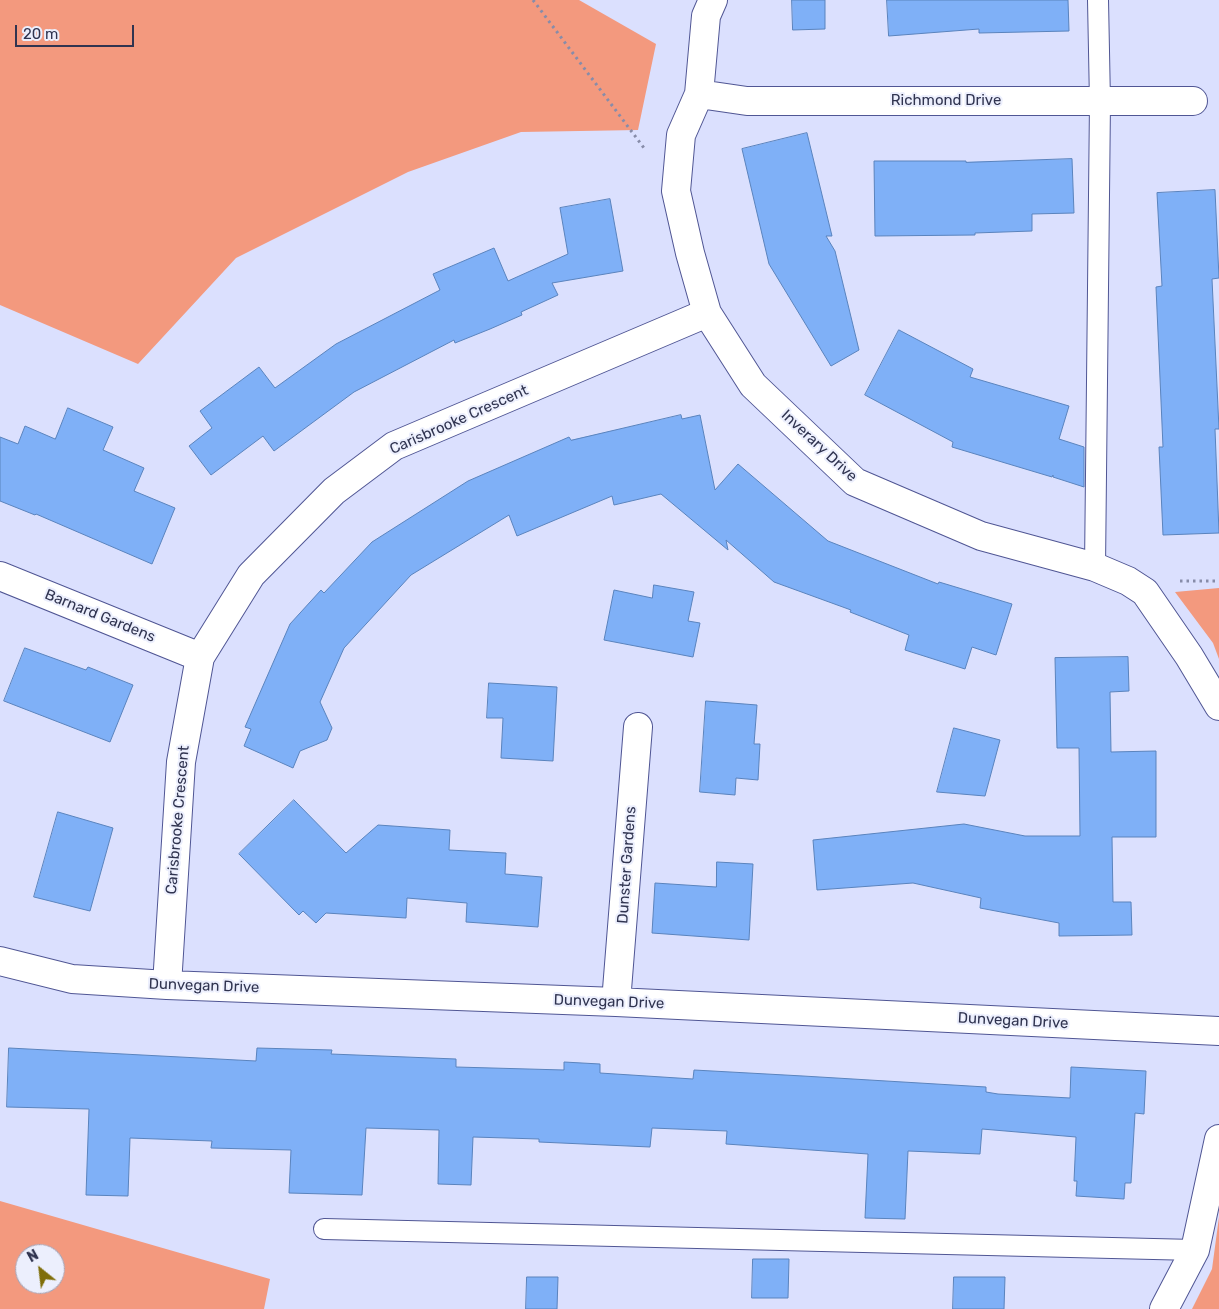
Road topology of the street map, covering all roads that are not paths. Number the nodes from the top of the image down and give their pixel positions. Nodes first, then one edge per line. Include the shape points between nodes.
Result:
1 (713, 0) edge
2 (1098, 0) edge
3 (699, 94) junction
4 (1193, 101) dead end
5 (1100, 102) junction
6 (707, 313) junction
7 (1095, 567) junction
8 (0, 576) edge
9 (200, 657) junction
10 (1219, 706) edge
11 (638, 727) dead end
12 (0, 961) edge
13 (167, 985) junction
14 (616, 1002) junction
15 (1219, 1032) edge
16 (1219, 1139) edge
17 (324, 1229) dead end
18 (1196, 1250) junction
19 (1164, 1309) edge

1 - 3 street, Inverary Drive via 706,16
2 - 5 lane
3 - 5 street, Richmond Drive via 747,101
3 - 6 street, Inverary Drive via 680,135 676,191
4 - 5 street, Richmond Drive
5 - 7 lane
6 - 7 street, Inverary Drive via 753,384 855,482 981,536
6 - 9 street, Carisbrooke Crescent via 394,446 334,491 251,575
7 - 10 street, Inverary Drive via 1145,592
8 - 9 street, Barnard Gardens
9 - 13 street, Carisbrooke Crescent via 180,762
11 - 14 street, Dunster Gardens
12 - 13 street, Dunvegan Drive via 72,979
13 - 14 street, Dunvegan Drive
14 - 15 street, Dunvegan Drive
16 - 18 street
17 - 18 lane
18 - 19 street

